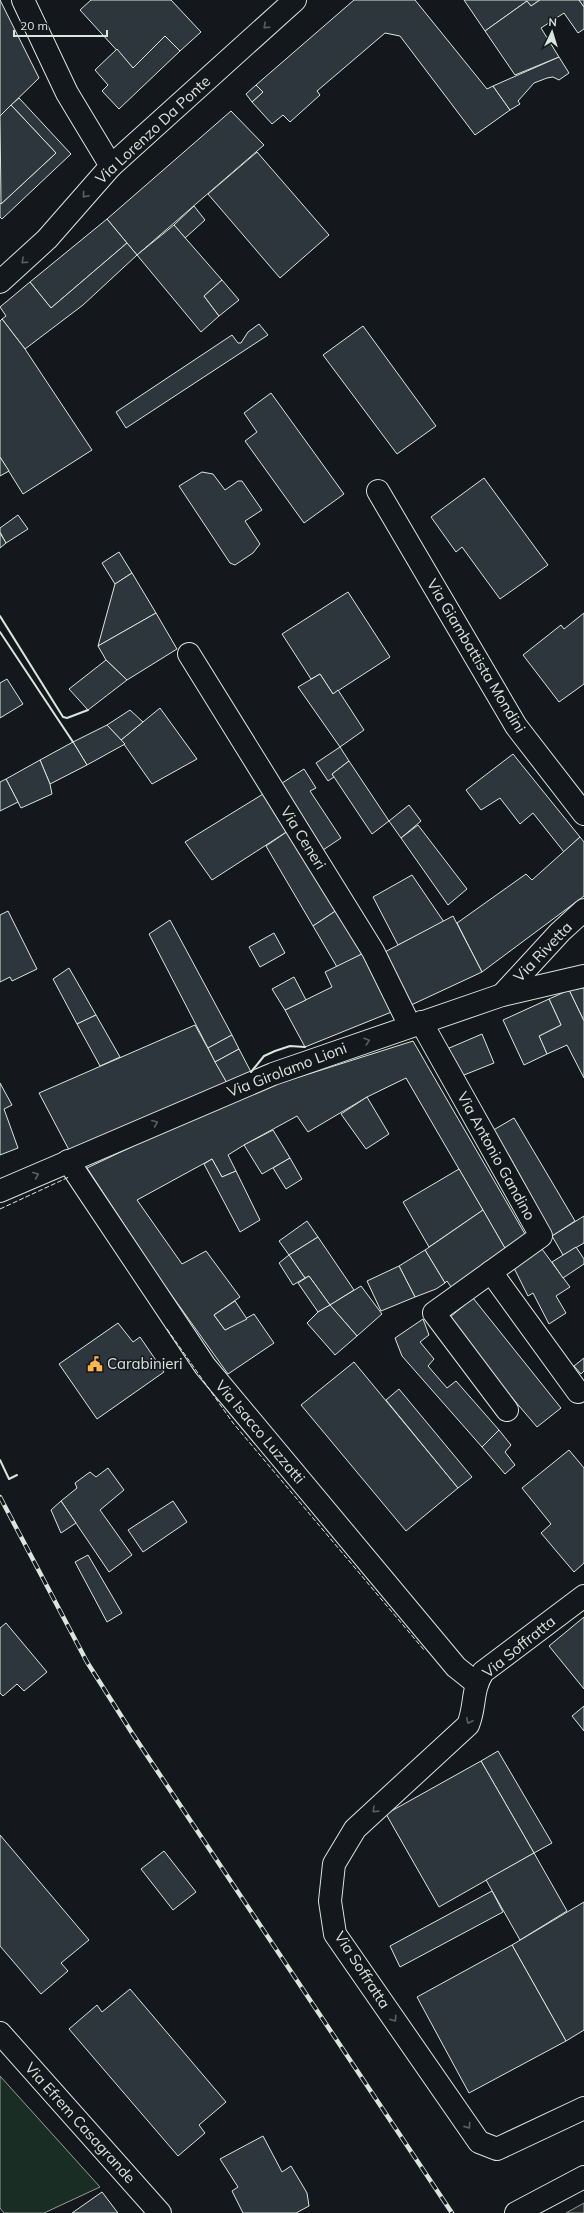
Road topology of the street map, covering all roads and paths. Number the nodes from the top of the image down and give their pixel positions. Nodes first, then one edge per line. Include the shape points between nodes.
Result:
1 (23, 0) edge
2 (294, 0) edge
3 (111, 166) junction
4 (0, 282) edge
5 (378, 491) dead end
6 (189, 654) dead end
7 (584, 814) edge
8 (584, 910) edge
9 (584, 976) edge
10 (502, 994) junction
11 (415, 1024) junction
12 (68, 1161) junction
13 (0, 1191) edge
14 (491, 1272) junction
15 (578, 1392) dead end
16 (507, 1410) dead end
17 (584, 1596) edge
18 (476, 1683) junction
19 (0, 2033) edge
20 (584, 2108) edge
21 (584, 2177) edge
22 (160, 2213) edge
23 (516, 2213) edge

1 - 3 street via 67,93
2 -> 3 street, Via Lorenzo Da Ponte
3 -> 4 street, Via Lorenzo Da Ponte via 48,239
5 - 7 street, Via Giambattista Mondini via 516,726
6 - 11 street, Via Ceneri via 373,951
8 - 10 street, Via Rivetta
9 - 10 street, Via Girolamo Lioni
10 - 11 street, Via Girolamo Lioni
12 -> 11 street, Via Girolamo Lioni via 272,1074
11 - 14 street, Via Antonio Gandino via 541,1236
13 -> 12 street, Via Girolamo Lioni
12 - 18 street, Via Isacco Luzzatti via 205,1366 456,1667
14 - 15 street
14 - 16 street, Via Antonio Gandino via 434,1313
17 - 18 street, Via Soffratta via 483,1672
18 -> 20 street, Via Soffratta via 473,1714 468,1725 456,1739 355,1829 334,1864 330,1901 335,1934 479,2142 497,2149
19 - 22 street, Via Efrem Casagrande
21 - 23 street

